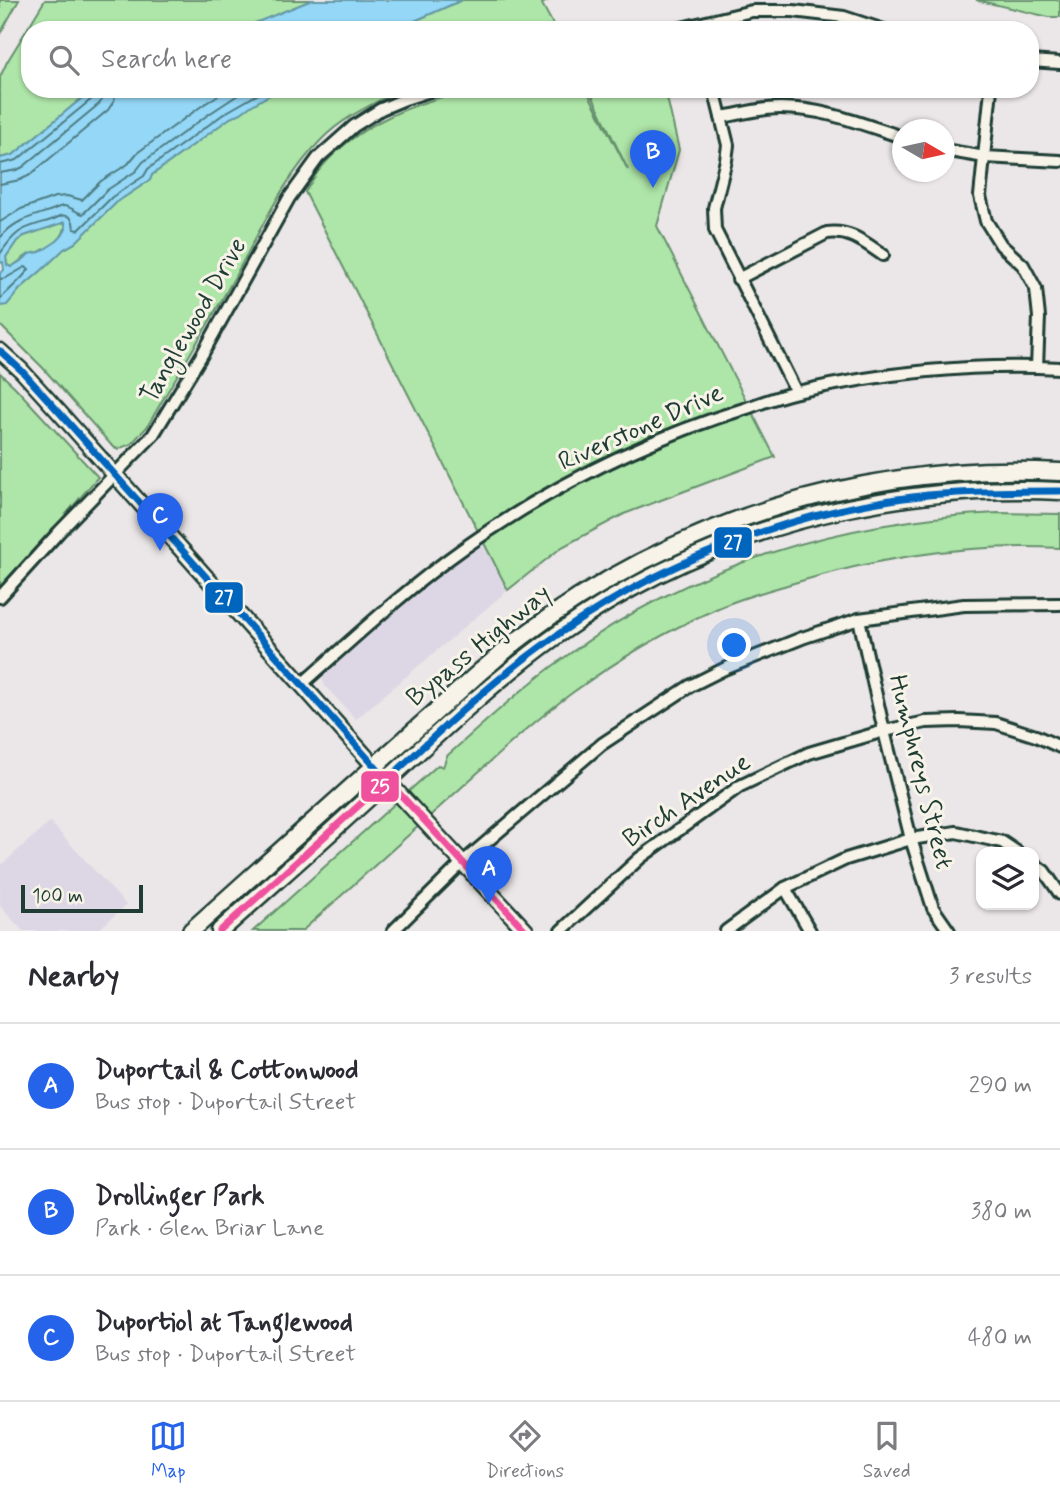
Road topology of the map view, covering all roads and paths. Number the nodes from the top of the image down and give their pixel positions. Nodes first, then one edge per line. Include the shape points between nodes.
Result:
1 (718, 21) edge
2 (856, 21) edge
3 (1039, 62) edge
4 (1060, 63) edge
5 (410, 98) edge
6 (716, 98) edge
7 (990, 98) edge
8 (721, 117) junction
9 (892, 134) edge
10 (955, 152) edge
11 (985, 157) junction
12 (1060, 160) edge
13 (883, 256) dead end
14 (738, 279) junction
15 (0, 351) edge
16 (1037, 367) junction
17 (1060, 368) edge
18 (796, 392) junction
19 (1060, 472) edge
20 (116, 475) junction
21 (1060, 491) edge
22 (0, 597) edge
23 (1060, 604) edge
24 (859, 620) junction
25 (302, 684) junction
26 (884, 731) junction
27 (1060, 747) edge
28 (375, 766) junction
29 (387, 780) junction
30 (911, 839) junction
31 (1010, 847) edge
32 (463, 862) junction
33 (1039, 868) edge
34 (785, 888) junction
35 (1060, 894) edge
36 (395, 930) edge
37 (191, 931) edge
38 (220, 931) edge
39 (526, 931) edge
40 (561, 931) edge
41 (726, 931) edge
42 (810, 931) edge
43 (949, 931) edge

1 - 2 street via 751,11 793,10
3 - 4 street
5 - 20 street, Tanglewood Drive via 367,117 309,169 160,425
6 - 8 street
7 - 11 street
8 - 9 street via 778,108 811,109
8 - 14 street via 728,145 714,208 715,230
10 - 11 street
11 - 12 street
11 - 16 street via 980,197 986,221 1001,245 1023,265 1035,289
13 - 14 street via 847,233 827,233
14 - 18 street
15 - 20 main road
16 - 17 street, Riverstone Drive
16 - 18 street, Riverstone Drive via 946,369
18 - 25 street, Riverstone Drive via 704,421 625,454 533,502 425,577
19 - 28 highway, Bypass Highway via 992,471 897,479 801,499 666,549 618,574 521,637
20 - 22 street, Tanglewood Drive
20 - 25 main road
21 - 29 highway, Bypass Highway via 1002,489 884,501 797,520 710,551 627,591 558,634
23 - 24 street via 964,605
24 - 26 street, Humphreys Street
24 - 32 street via 723,668 690,686 603,744
25 - 28 main road
26 - 27 street, Birch Avenue via 926,722 996,723
26 - 30 street, Humphreys Street
26 - 40 street, Birch Avenue via 809,753 740,786 640,858
28 - 29 main road
28 - 37 highway, Bypass Highway
29 - 32 main road
29 - 38 highway, Bypass Highway
30 - 31 street via 956,832
30 - 34 street via 846,859
30 - 43 street, Humphreys Street via 933,908
32 - 36 street
32 - 39 main road
33 - 35 street
34 - 41 street
34 - 42 street

